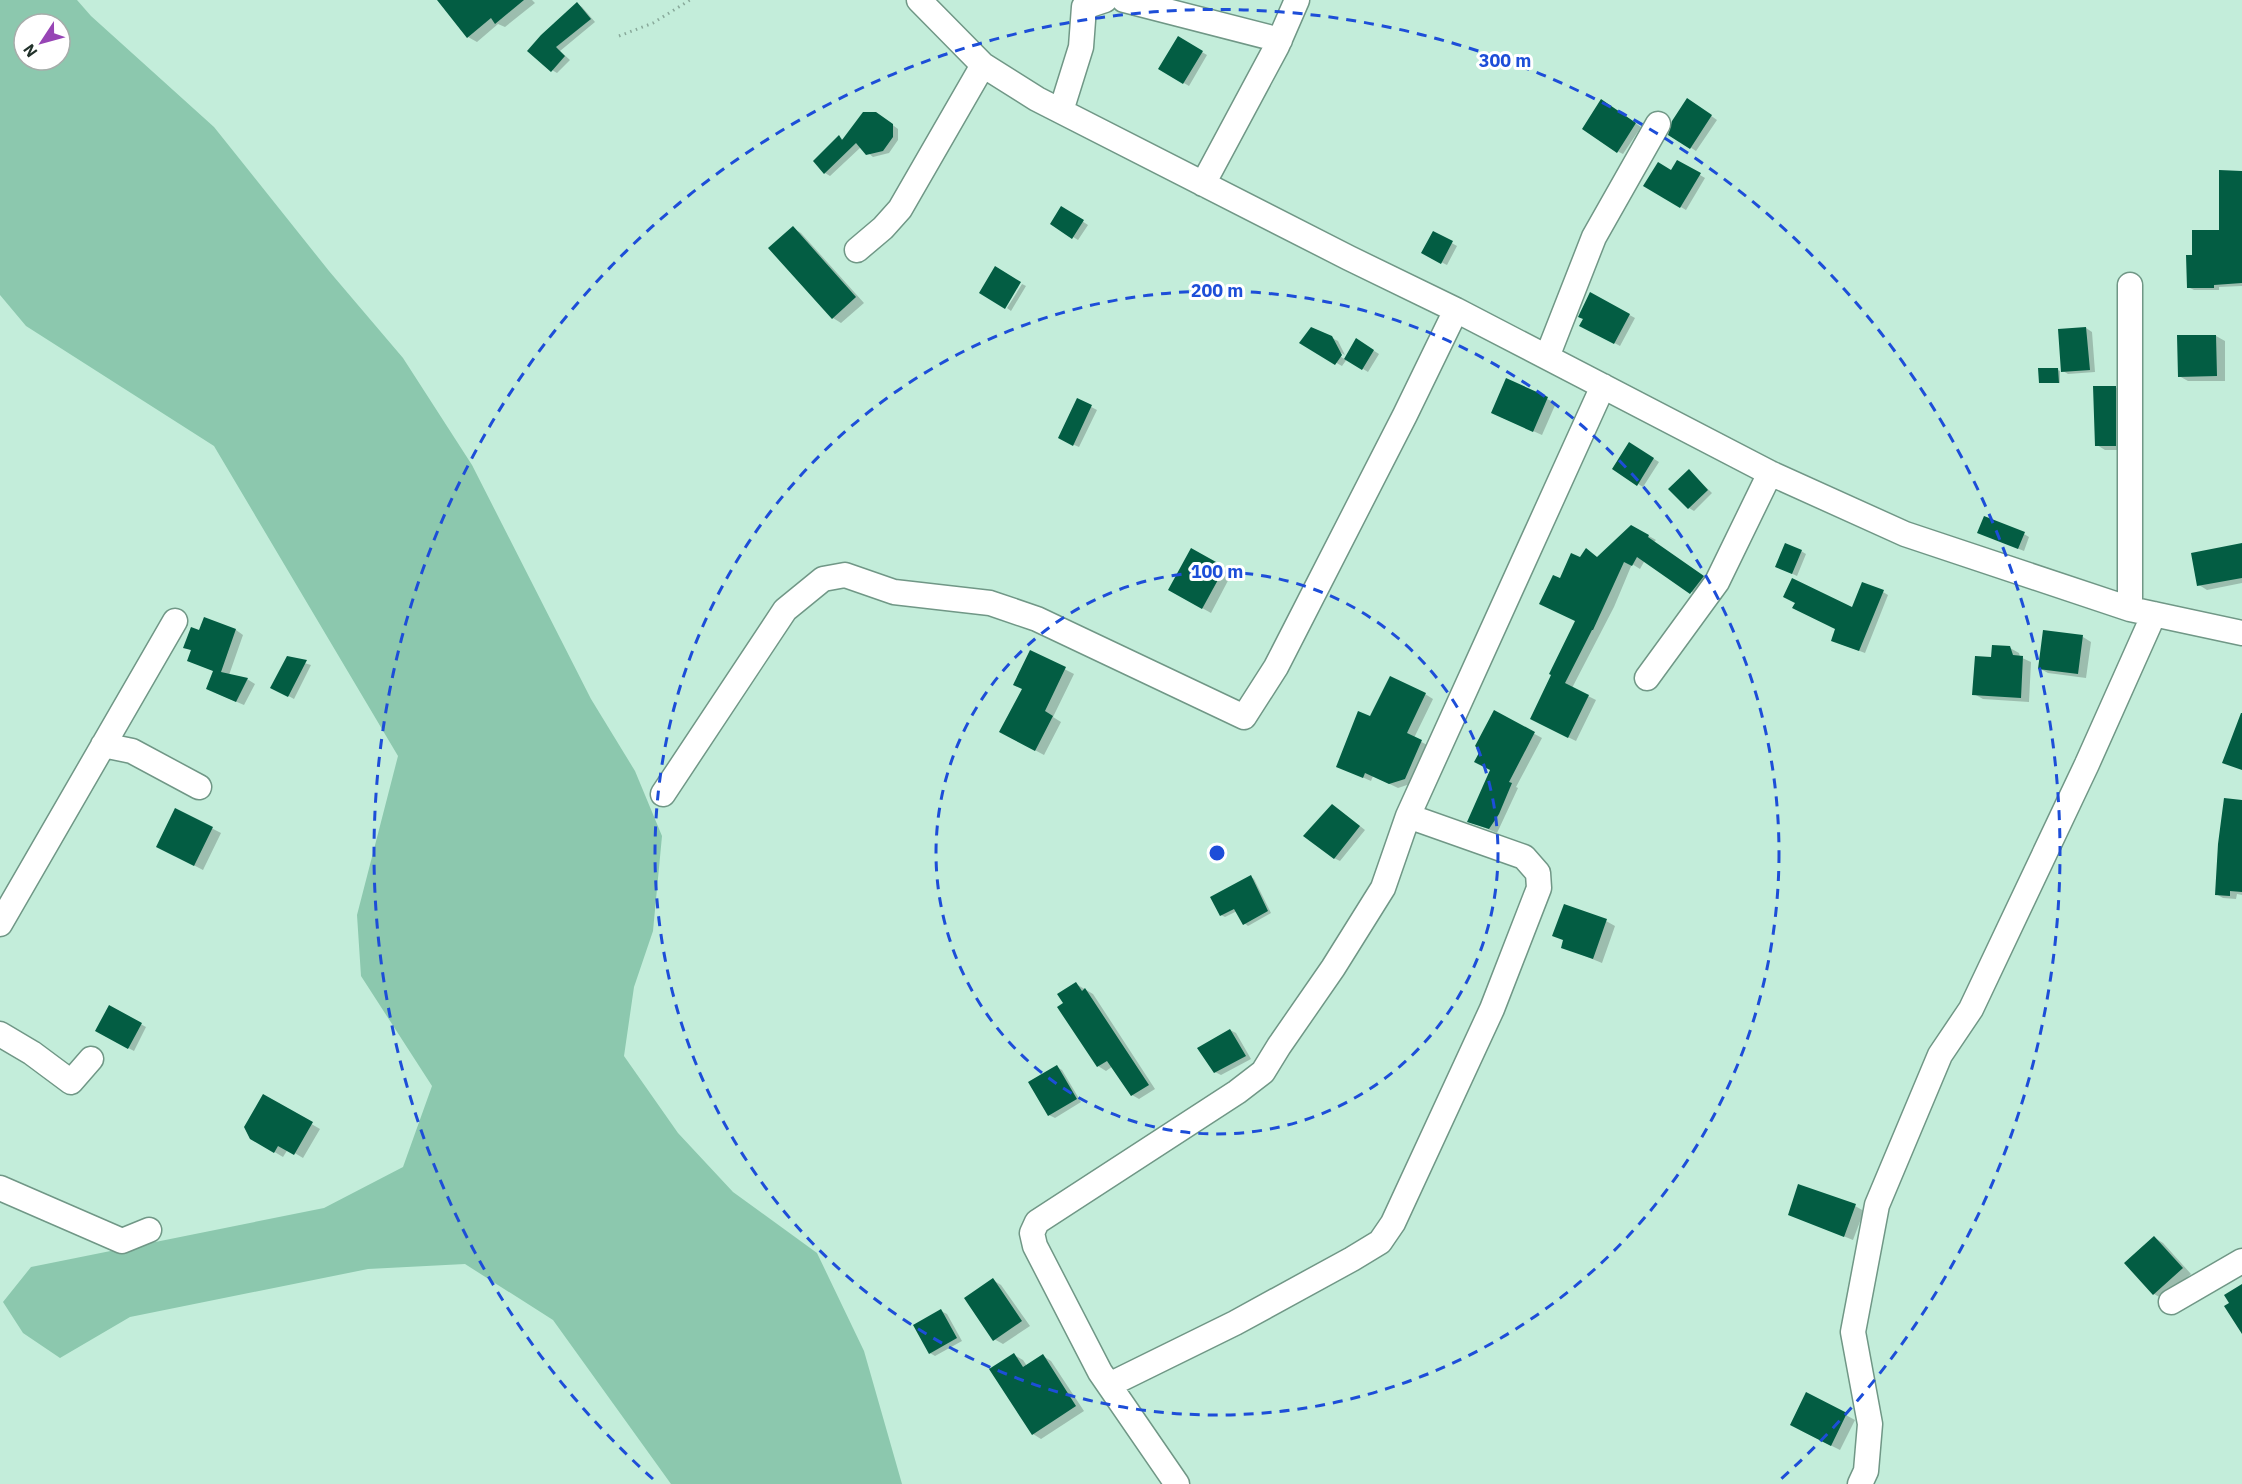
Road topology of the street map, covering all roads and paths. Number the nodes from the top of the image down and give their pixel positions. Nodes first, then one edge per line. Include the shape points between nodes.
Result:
1 (690, 0) edge
2 (919, 0) edge
3 (1106, 0) edge
4 (1124, 0) edge
5 (1297, 0) edge
6 (619, 36) dead end
7 (1280, 40) junction
8 (983, 65) junction
9 (1061, 111) junction
10 (1658, 124) dead end
11 (1203, 184) junction
12 (857, 250) dead end
13 (2130, 285) dead end
14 (1456, 310) junction
15 (1547, 357) junction
16 (1603, 386) junction
17 (1770, 473) junction
18 (2142, 611) junction
19 (175, 621) dead end
20 (2242, 633) edge
21 (1647, 678) dead end
22 (104, 745) junction
23 (199, 787) dead end
24 (663, 794) dead end
25 (1408, 816) junction
26 (0, 924) edge
27 (0, 1034) edge
28 (91, 1059) dead end
29 (0, 1188) edge
30 (149, 1230) dead end
31 (2242, 1261) edge
32 (2170, 1302) dead end
33 (1109, 1385) junction
34 (1177, 1484) edge
35 (1860, 1484) edge

1 - 6 path via 653,23
2 - 8 street
3 - 9 street via 1084,7 1081,47
4 - 7 street
5 - 7 street
7 - 11 street
8 - 9 street
8 - 12 street via 900,209
9 - 11 street
10 - 15 street via 1594,237
11 - 14 street
13 - 18 street
14 - 15 street
14 - 24 street via 1276,667 1244,717 1037,619 990,603 894,592 845,575 823,579 785,610
15 - 16 street
16 - 17 street
16 - 25 street
17 - 18 street via 1905,534
17 - 21 street via 1717,582
18 - 20 street
18 - 35 street via 2087,764 1971,1009 1940,1054 1877,1205 1853,1332 1870,1424 1866,1471
19 - 22 street
22 - 23 street via 132,751
22 - 26 street
25 - 33 street via 1383,888 1263,1072 1036,1221 1032,1233 1035,1246
25 - 33 street via 1524,857 1538,873 1539,888 1492,1009 1393,1223 1380,1242 1352,1259
27 - 28 street via 71,1082
29 - 30 street via 122,1241
31 - 32 street
33 - 34 street

